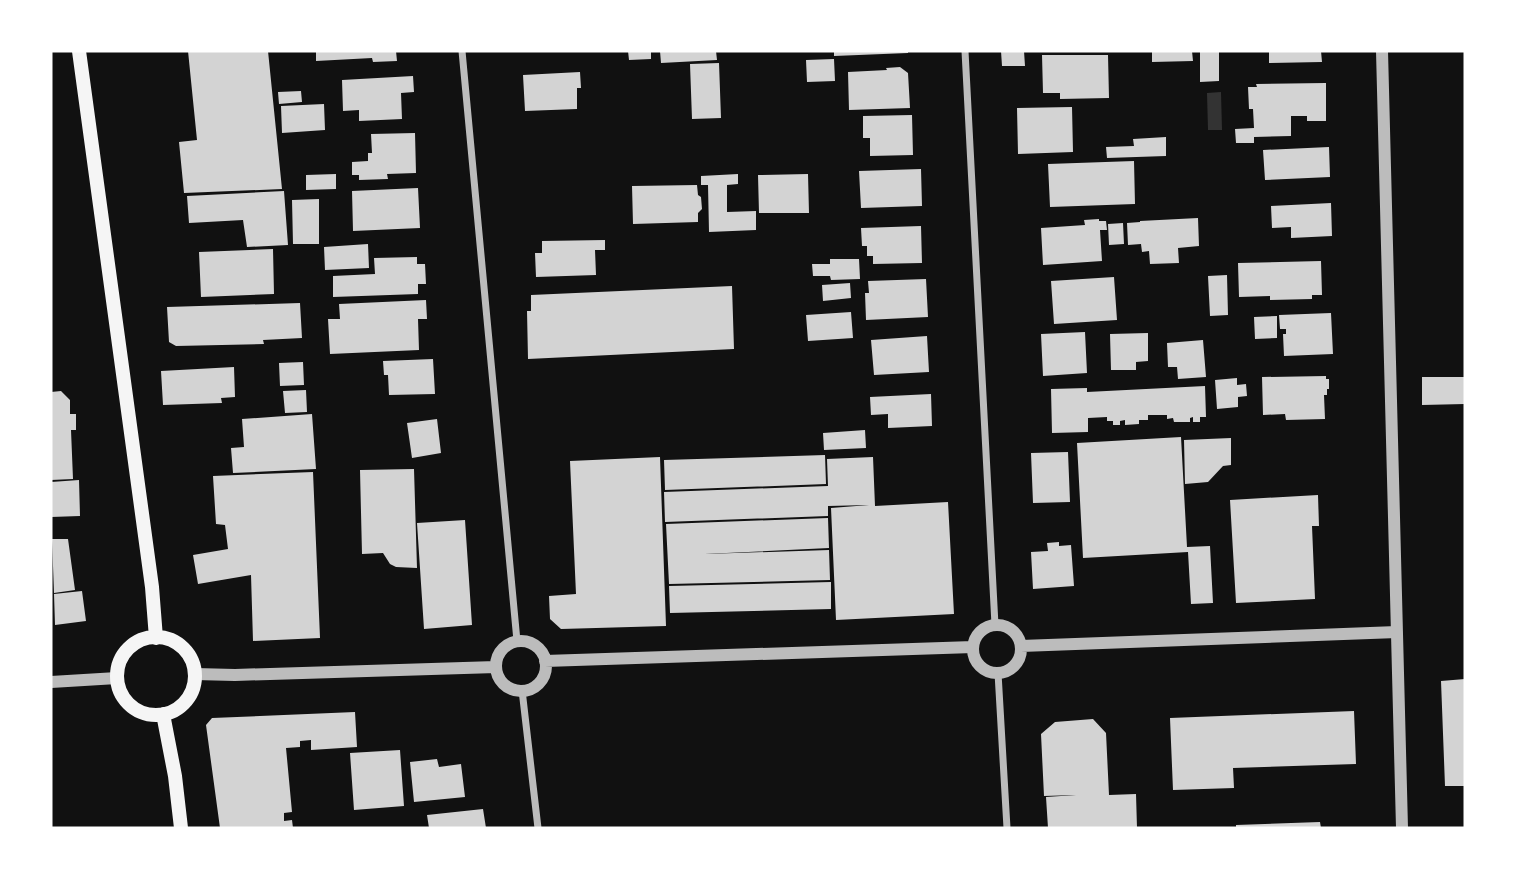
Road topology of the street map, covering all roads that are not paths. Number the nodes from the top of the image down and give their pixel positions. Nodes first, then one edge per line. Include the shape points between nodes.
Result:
1 (79, 51) edge
2 (462, 51) edge
3 (965, 51) edge
4 (1382, 51) edge
5 (995, 625) junction
6 (1397, 632) junction
7 (156, 638) junction
8 (517, 641) junction
9 (1021, 646) junction
10 (973, 647) junction
11 (545, 661) junction
12 (496, 667) junction
13 (998, 673) junction
14 (195, 674) junction
15 (117, 678) junction
16 (51, 682) edge
17 (522, 691) junction
18 (163, 714) junction
19 (181, 828) edge
20 (538, 828) edge
21 (1007, 828) edge
22 (1402, 828) edge

1 - 7 main road
2 - 8 street
3 - 5 street
4 - 6 street
5 - 9 street via 1013,631
5 - 10 street via 983,629
6 - 9 street
6 - 22 street
7 - 14 main road via 180,645 193,662
7 - 15 main road via 131,645
8 - 11 street via 536,646
8 - 12 street via 500,652
9 - 13 street via 1015,666
10 - 11 street
10 - 13 street via 978,665
11 - 17 street via 543,677
12 - 14 street
12 - 17 street via 501,682
13 - 21 street
14 - 18 main road via 186,704
15 - 16 street
15 - 18 main road via 127,702 145,713
17 - 20 street
18 - 19 main road

